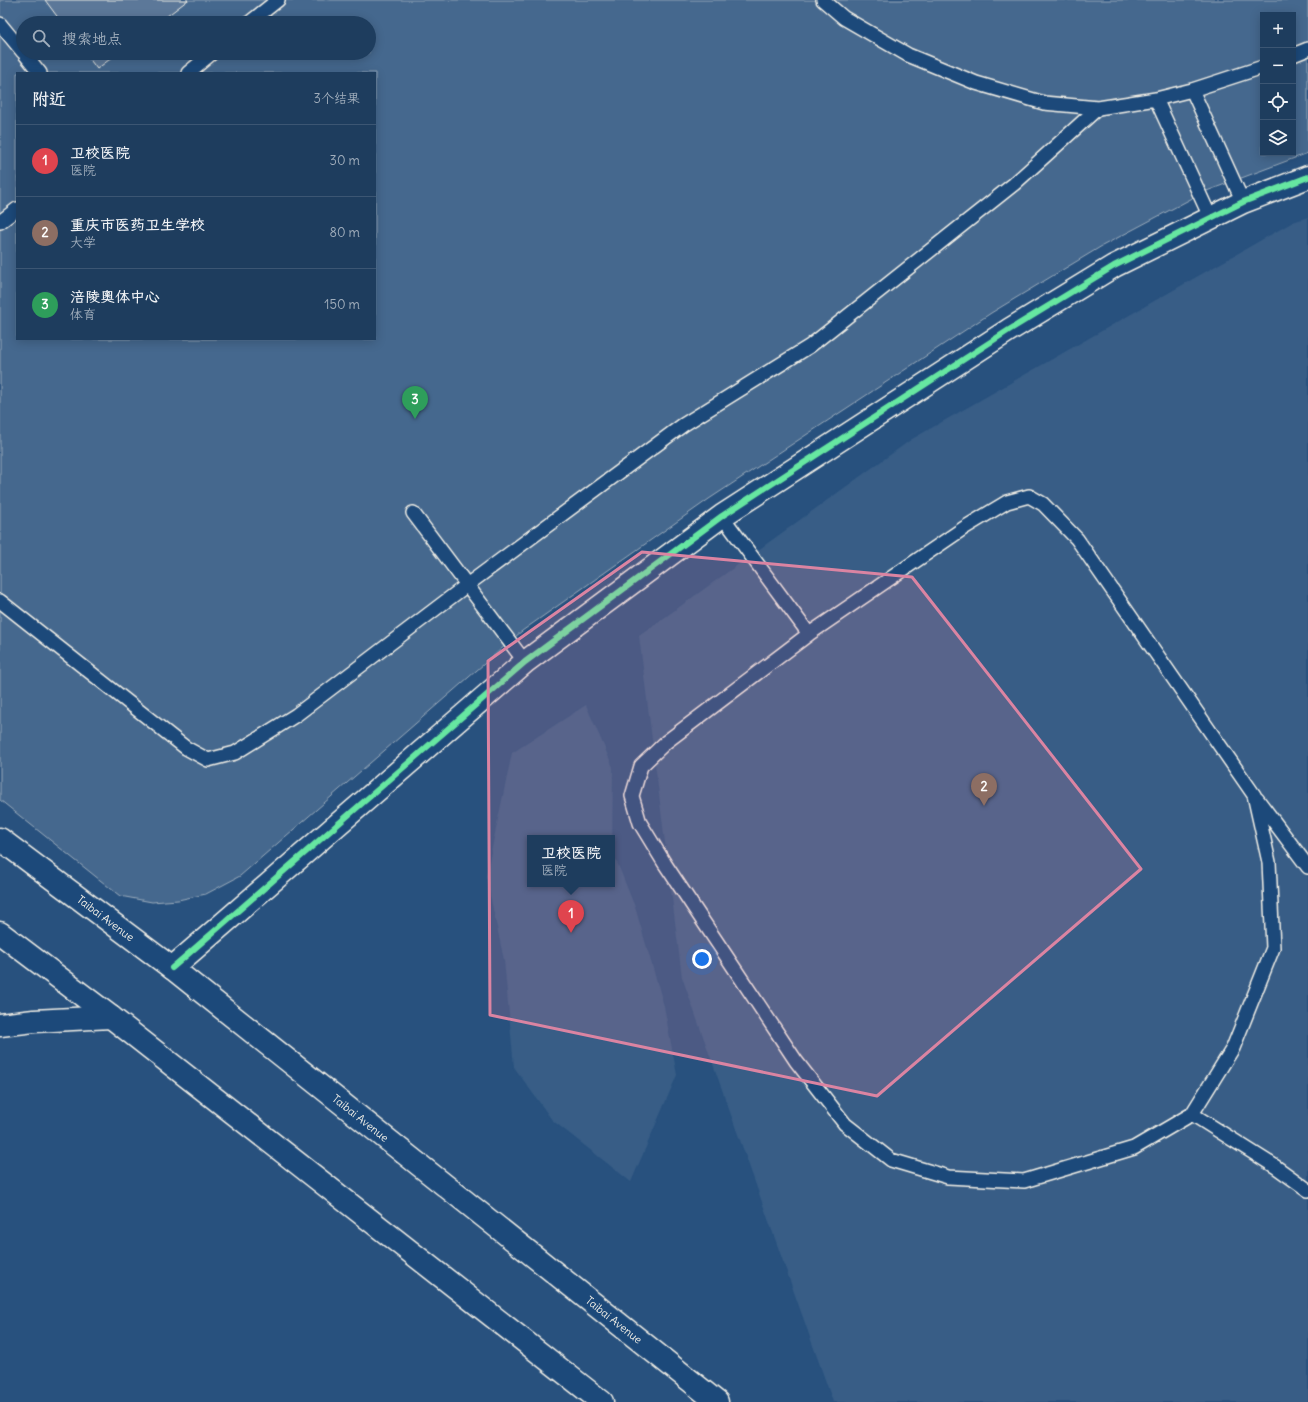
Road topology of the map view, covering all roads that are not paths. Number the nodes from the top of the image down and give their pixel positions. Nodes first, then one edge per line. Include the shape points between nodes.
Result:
1 (278, 0) edge
2 (824, 0) edge
3 (258, 16) edge
4 (0, 24) edge
5 (16, 44) edge
6 (1308, 49) edge
7 (1296, 54) edge
8 (29, 60) edge
9 (204, 60) edge
10 (1260, 69) edge
11 (39, 72) edge
12 (189, 72) edge
13 (1192, 90) junction
14 (1156, 99) junction
15 (1098, 108) junction
16 (1308, 177) edge
17 (1243, 202) junction
18 (16, 210) edge
19 (1211, 218) junction
20 (0, 221) edge
21 (413, 512) dead end
22 (722, 516) junction
23 (467, 585) junction
24 (0, 601) edge
25 (809, 634) junction
26 (525, 662) junction
27 (1254, 795) junction
28 (0, 839) edge
29 (1308, 867) edge
30 (0, 933) edge
31 (172, 968) junction
32 (110, 1018) junction
33 (0, 1025) edge
34 (1192, 1114) junction
35 (1308, 1190) edge
36 (602, 1402) edge
37 (717, 1402) edge

1 - 3 lane
2 - 15 lane via 844,18 908,55 976,83 1044,103
4 - 5 lane
6 - 7 lane
8 - 11 lane
9 - 12 lane
10 - 13 lane
13 - 14 lane
13 - 17 lane
14 - 15 lane
14 - 19 lane
15 - 23 lane via 1014,184 810,346 683,424
16 - 17 main road
17 - 19 main road
18 - 20 lane
19 - 22 main road via 1114,266 1009,330
21 - 23 lane
22 - 25 lane
22 - 26 main road
23 - 24 lane via 296,715 236,753 208,760 186,748
23 - 26 lane
25 - 27 lane via 964,528 1007,502 1029,496 1043,504 1077,539
25 - 34 lane via 666,742 641,766 632,796 640,823 665,864 796,1061 845,1124 891,1160 948,1177 1024,1181 1134,1148
26 - 31 main road
27 - 29 lane
27 - 34 lane via 1269,862 1273,948 1233,1048
28 - 31 main road, Taibai Avenue
30 - 32 main road
31 - 37 main road, Taibai Avenue
32 - 33 main road
32 - 36 main road
34 - 35 lane

